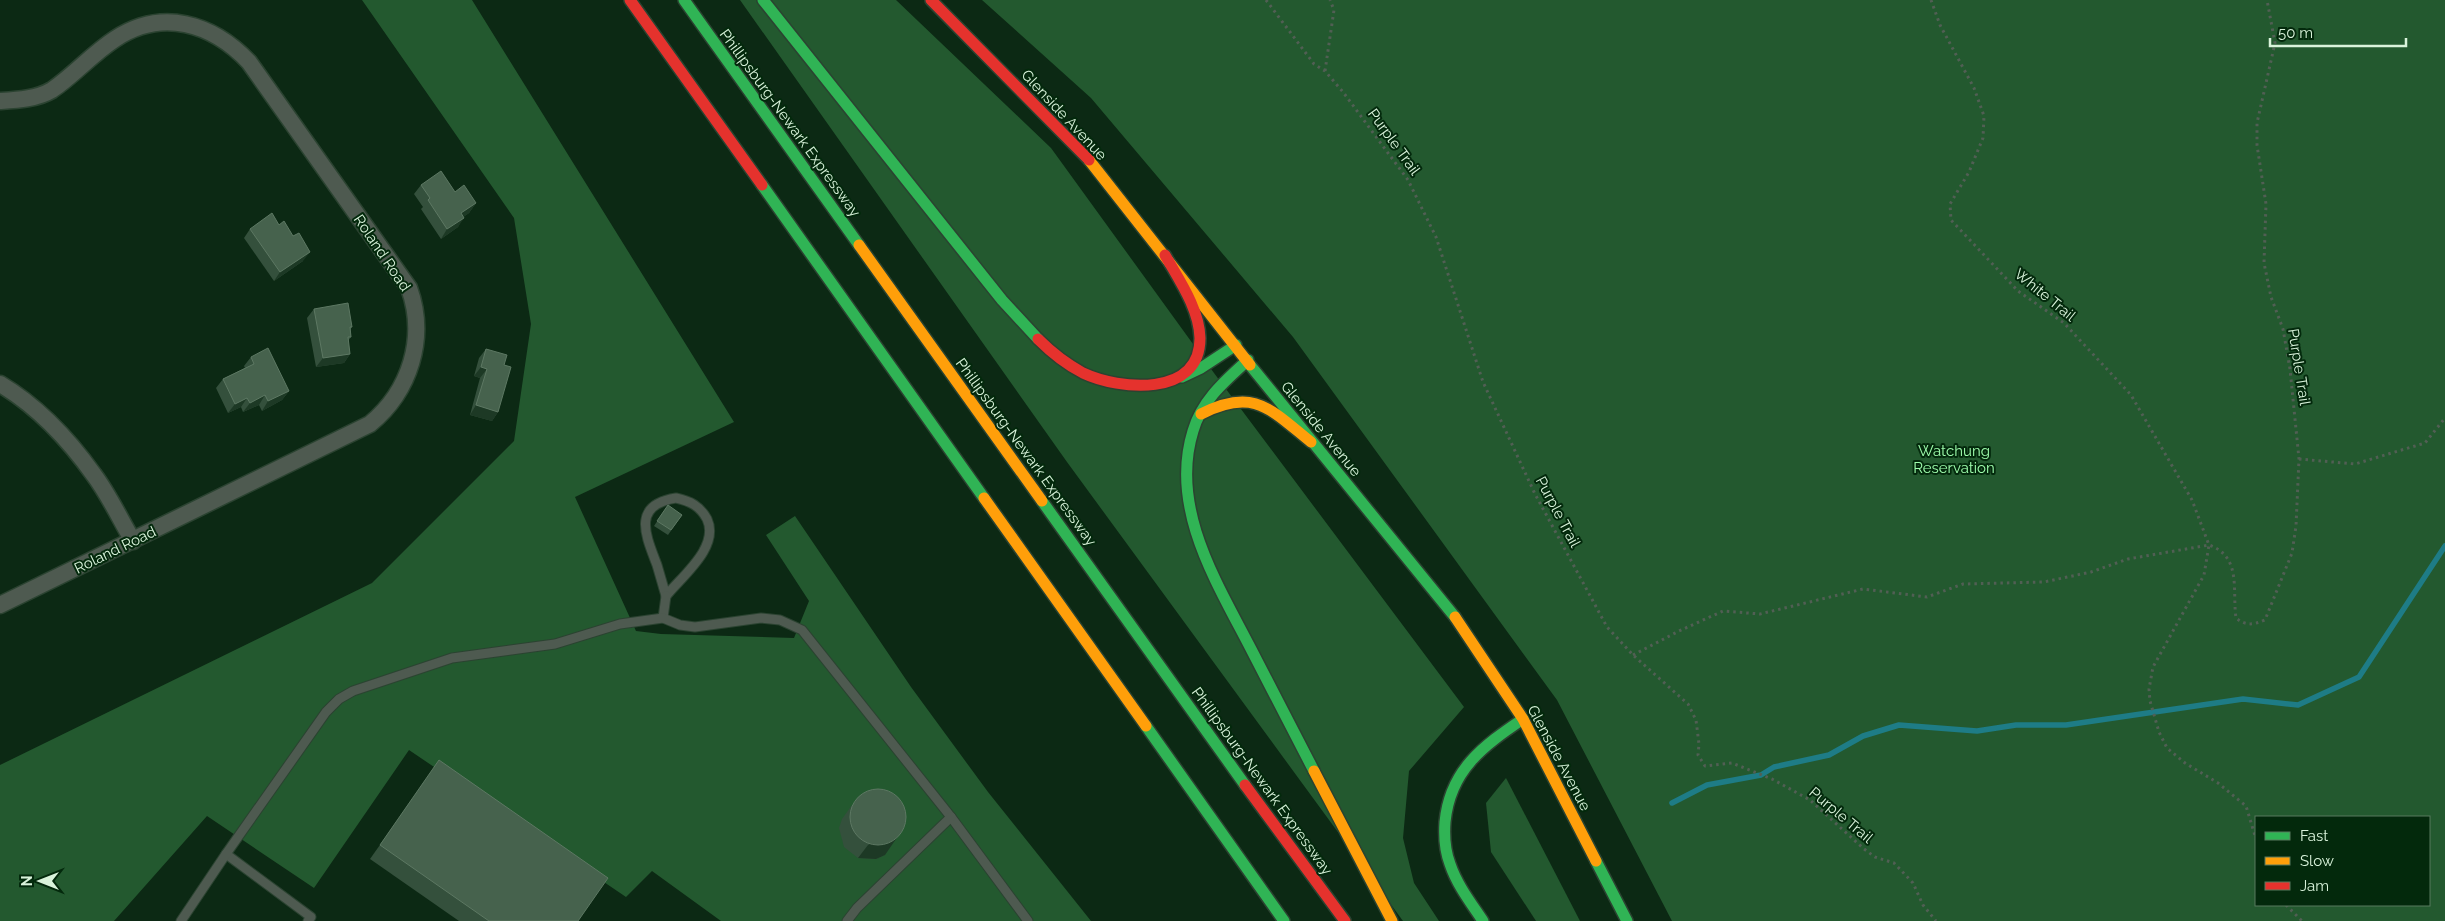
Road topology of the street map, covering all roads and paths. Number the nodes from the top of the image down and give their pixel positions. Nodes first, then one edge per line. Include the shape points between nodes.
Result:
1 (630, 0) edge
2 (684, 0) edge
3 (763, 0) edge
4 (931, 0) edge
5 (1266, 0) edge
6 (1330, 0) edge
7 (1931, 0) edge
8 (2267, 0) edge
9 (1325, 71) junction
10 (0, 102) edge
11 (1165, 255) junction
12 (1236, 345) junction
13 (1248, 360) junction
14 (1178, 378) junction
15 (0, 384) edge
16 (1201, 414) junction
17 (2445, 418) edge
18 (1311, 442) junction
19 (2299, 459) junction
20 (133, 541) junction
21 (2209, 546) junction
22 (666, 596) junction
23 (0, 605) edge
24 (663, 618) junction
25 (1633, 655) junction
26 (1523, 719) junction
27 (951, 817) junction
28 (2255, 836) edge
29 (226, 854) junction
30 (2287, 906) edge
31 (182, 921) edge
32 (308, 921) edge
33 (847, 921) edge
34 (1028, 921) edge
35 (1284, 921) edge
36 (1345, 921) edge
37 (1392, 921) edge
38 (1483, 921) edge
39 (1627, 921) edge
40 (1936, 921) edge
41 (2302, 921) edge

1 - 35 main road
2 - 36 main road, Phillipsburg-Newark Expressway
3 - 14 main road via 1002,300 1041,341 1067,362 1101,379 1144,385
4 - 11 main road, Glenside Avenue via 1089,160
5 - 9 path, Purple Trail via 1314,64
6 - 9 path via 1334,10
7 - 21 path, White Trail via 1940,25 1974,88 1984,116 1983,138 1969,172 1950,204 1951,220 2018,291 2064,323 2130,395 2192,500
8 - 19 path, Purple Trail via 2275,43 2261,100 2257,145 2266,204 2264,263 2271,297 2283,329
9 - 25 path, Purple Trail via 1408,180 1436,237 1483,382 1535,494 1607,627
10 - 20 street, Roland Road via 51,90 114,40 132,30 166,22 207,30 234,46 249,62 411,294 416,318 414,355 407,378 395,399 370,424
11 - 12 main road, Glenside Avenue
11 - 14 main road via 1196,316 1199,329 1200,343 1195,358
12 - 13 main road, Glenside Avenue
12 - 14 main road via 1201,368
13 - 16 main road via 1218,388
13 - 18 main road, Glenside Avenue
15 - 20 street via 18,395 55,428 94,475
16 - 18 main road via 1216,405 1243,399 1268,409
16 - 37 main road via 1188,446 1186,466 1190,512 1197,537
17 - 19 path via 2425,443 2355,464
18 - 26 main road, Glenside Avenue via 1464,627
19 - 21 path, Purple Trail via 2292,553 2265,620 2254,625 2236,618 2229,558 2219,549
20 - 23 street, Roland Road
21 - 25 path via 2128,559 2091,572 2044,582 1963,584 1927,597 1863,590 1760,614 1723,612
21 - 28 path via 2204,575 2153,666 2150,701 2167,748 2246,806
22 - 22 lane via 700,557 710,536 709,524 697,506 676,498 655,505 645,523 648,543
22 - 24 lane
24 - 27 lane via 695,627 770,619 802,630
24 - 29 lane via 620,624 555,644 452,658 339,699 326,712
25 - 40 path, Purple Trail via 1688,704 1696,720 1698,755 1705,766 1732,763 1772,779 1810,800 1864,849 1875,857 1894,863 1913,883 1923,905
26 - 38 main road via 1464,766 1445,811 1449,863
26 - 39 main road, Glenside Avenue
27 - 33 lane
27 - 34 lane
29 - 31 lane
29 - 32 lane via 311,917
30 - 41 path

